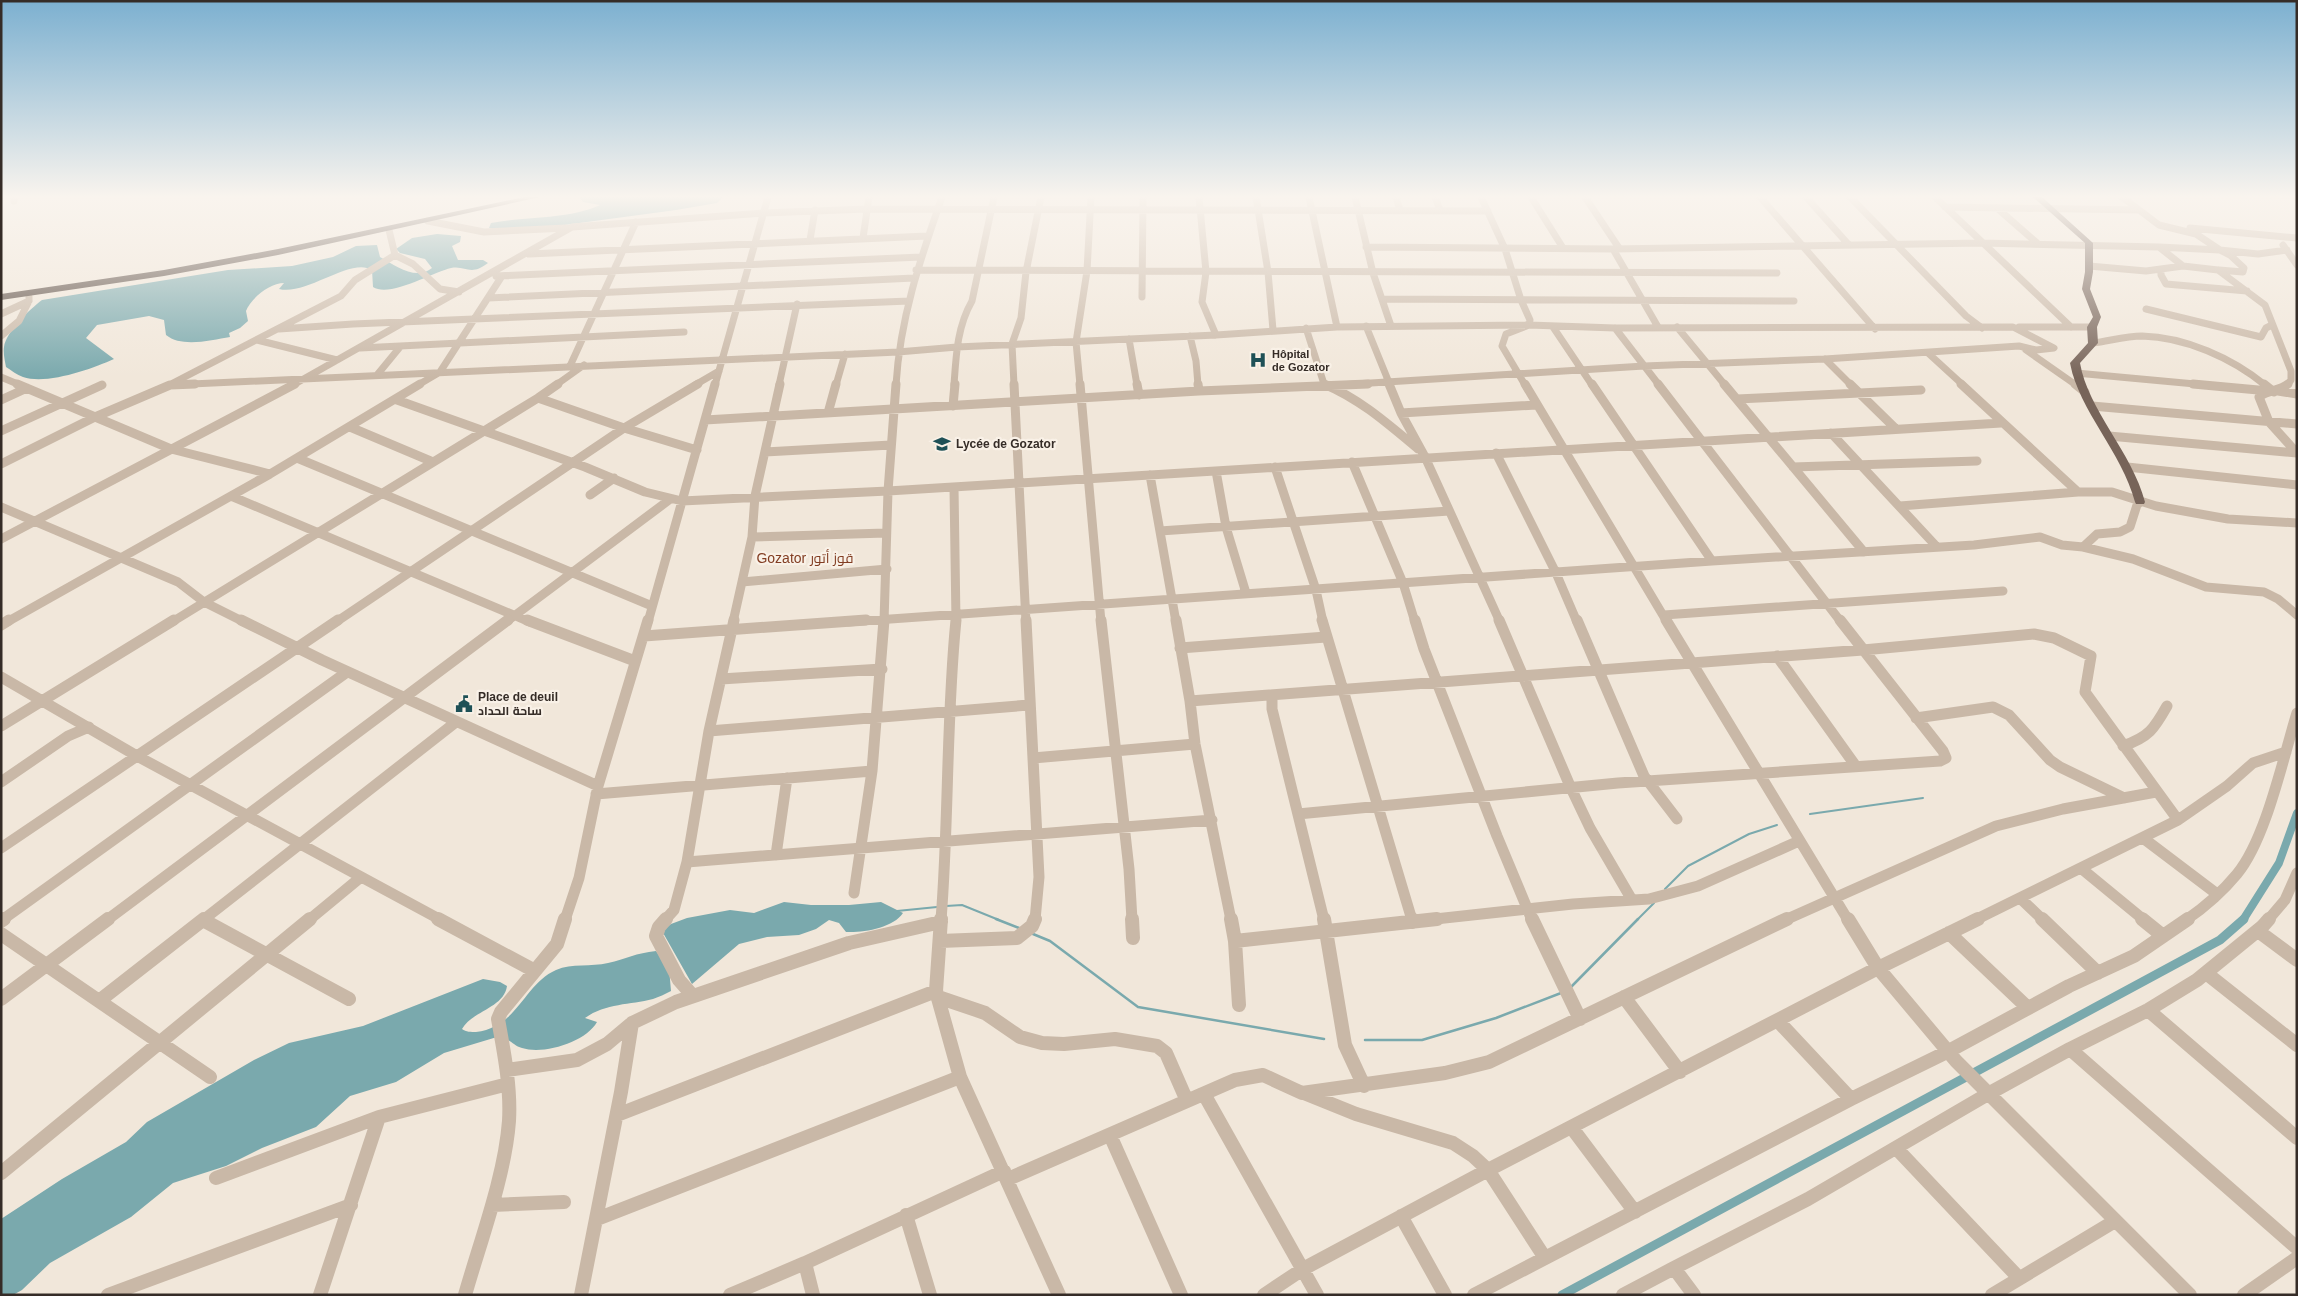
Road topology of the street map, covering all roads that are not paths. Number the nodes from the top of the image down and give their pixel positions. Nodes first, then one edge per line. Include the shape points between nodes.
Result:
1 (248, 257) edge
2 (391, 257) edge
3 (400, 257) edge
4 (519, 257) edge
5 (619, 257) edge
6 (751, 257) edge
7 (908, 257) edge
8 (920, 257) edge
9 (980, 257) edge
10 (1029, 257) edge
11 (1088, 257) edge
12 (1143, 257) edge
13 (1205, 257) edge
14 (1266, 257) edge
15 (1322, 257) edge
16 (1369, 257) edge
17 (1508, 257) edge
18 (1620, 257) edge
19 (1811, 257) edge
20 (1910, 257) edge
21 (1998, 257) edge
22 (2090, 257) edge
23 (2173, 257) edge
24 (2233, 257) edge
25 (749, 264) junction
26 (2090, 266) junction
27 (2183, 266) junction
28 (2161, 270) junction
29 (2218, 270) junction
30 (612, 271) junction
31 (977, 271) junction
32 (1087, 271) junction
33 (1026, 272) junction
34 (1143, 272) junction
35 (1206, 272) junction
36 (1268, 272) junction
37 (1325, 273) junction
38 (1373, 273) junction
39 (1777, 273) dead end
40 (915, 274) junction
41 (1513, 274) junction
42 (1627, 274) junction
43 (502, 276) junction
44 (484, 277) junction
45 (743, 285) junction
46 (2247, 291) junction
47 (459, 292) junction
48 (602, 292) junction
49 (3, 296) edge
50 (29, 297) junction
51 (1142, 297) dead end
52 (488, 298) junction
53 (1382, 299) junction
54 (1521, 300) junction
55 (909, 301) junction
56 (1644, 301) junction
57 (1794, 301) dead end
58 (797, 304) junction
59 (737, 307) junction
60 (2146, 309) dead end
61 (1, 314) edge
62 (592, 314) junction
63 (474, 320) junction
64 (405, 323) junction
65 (2272, 324) junction
66 (1529, 325) junction
67 (1366, 326) junction
68 (1391, 326) junction
69 (1337, 327) junction
70 (1553, 327) junction
71 (1658, 327) junction
72 (1678, 327) junction
73 (2070, 327) junction
74 (2092, 327) junction
75 (1306, 328) junction
76 (1615, 328) junction
77 (1982, 328) junction
78 (2013, 328) junction
79 (279, 329) junction
80 (1876, 329) junction
81 (1273, 330) junction
82 (684, 332) dead end
83 (1216, 335) junction
84 (1, 336) edge
85 (1190, 336) junction
86 (582, 338) junction
87 (1129, 339) junction
88 (257, 340) junction
89 (1076, 342) junction
90 (2093, 343) junction
91 (459, 344) junction
92 (1012, 344) junction
93 (2019, 346) junction
94 (400, 347) junction
95 (957, 347) junction
96 (357, 348) junction
97 (898, 352) junction
98 (1928, 352) junction
99 (845, 354) junction
100 (786, 356) junction
101 (722, 359) junction
102 (1824, 359) junction
103 (337, 360) junction
104 (1709, 364) junction
105 (584, 365) junction
106 (570, 366) junction
107 (1644, 366) junction
108 (719, 370) junction
109 (1583, 371) junction
110 (440, 372) junction
111 (2076, 373) junction
112 (1520, 374) junction
113 (377, 376) junction
114 (1, 377) edge
115 (298, 380) junction
116 (1389, 382) junction
117 (1324, 384) junction
118 (102, 385) dead end
119 (170, 385) junction
120 (27, 388) junction
121 (1199, 390) junction
122 (1921, 390) dead end
123 (2275, 391) junction
124 (2085, 392) junction
125 (1859, 394) junction
126 (2297, 394) edge
127 (1139, 395) junction
128 (538, 398) junction
129 (1080, 398) junction
130 (1736, 399) junction
131 (1, 400) edge
132 (397, 400) junction
133 (1017, 402) junction
134 (62, 403) junction
135 (1536, 405) junction
136 (953, 406) junction
137 (2092, 406) junction
138 (894, 409) junction
139 (828, 412) junction
140 (1401, 413) junction
141 (772, 416) junction
142 (94, 417) junction
143 (705, 420) junction
144 (2269, 422) junction
145 (2001, 423) junction
146 (2297, 424) edge
147 (350, 428) junction
148 (624, 428) junction
149 (1896, 429) junction
150 (1, 431) edge
151 (484, 431) junction
152 (1832, 433) junction
153 (2110, 436) junction
154 (1768, 437) junction
155 (1702, 441) junction
156 (891, 445) junction
157 (1633, 445) junction
158 (1562, 448) junction
159 (171, 449) junction
160 (696, 450) junction
161 (765, 452) junction
162 (1496, 453) junction
163 (2297, 453) edge
164 (1425, 457) junction
165 (297, 458) junction
166 (1977, 461) dead end
167 (433, 462) junction
168 (1352, 462) junction
169 (573, 463) junction
170 (1, 464) edge
171 (1863, 466) junction
172 (1274, 467) junction
173 (1793, 467) junction
174 (2127, 467) junction
175 (1216, 471) junction
176 (270, 474) junction
177 (1150, 475) junction
178 (614, 478) junction
179 (1089, 478) junction
180 (1020, 483) junction
181 (2297, 485) edge
182 (954, 487) junction
183 (888, 491) junction
184 (2078, 492) junction
185 (382, 494) junction
186 (590, 495) dead end
187 (232, 496) junction
188 (755, 496) junction
189 (669, 500) junction
190 (682, 501) junction
191 (2140, 502) junction
192 (1900, 506) junction
193 (1, 507) edge
194 (1449, 511) junction
195 (1375, 516) junction
196 (35, 521) junction
197 (1293, 523) junction
198 (2297, 523) edge
199 (1226, 527) junction
200 (471, 530) junction
201 (1160, 531) junction
202 (318, 532) junction
203 (886, 533) junction
204 (752, 537) junction
205 (1, 539) edge
206 (1937, 547) junction
207 (2082, 547) junction
208 (1864, 552) junction
209 (1791, 557) junction
210 (121, 558) junction
211 (1712, 561) junction
212 (1635, 566) junction
213 (887, 569) junction
214 (410, 572) junction
215 (572, 572) junction
216 (1556, 573) junction
217 (1481, 578) junction
218 (742, 582) junction
219 (1403, 583) junction
220 (1316, 590) junction
221 (2003, 591) dead end
222 (1246, 594) junction
223 (1172, 599) junction
224 (204, 602) junction
225 (1826, 602) junction
226 (1099, 605) junction
227 (652, 606) junction
228 (1026, 610) junction
229 (957, 613) junction
230 (1664, 615) junction
231 (514, 616) junction
232 (2297, 616) edge
233 (883, 619) junction
234 (1, 625) edge
235 (731, 630) junction
236 (644, 636) junction
237 (1326, 637) junction
238 (297, 648) junction
239 (1180, 648) junction
240 (1863, 650) junction
241 (1777, 656) junction
242 (635, 661) junction
243 (1693, 663) junction
244 (882, 669) junction
245 (1597, 670) junction
246 (347, 672) junction
247 (1522, 676) junction
248 (1, 677) edge
249 (721, 679) junction
250 (1437, 682) junction
251 (1342, 689) junction
252 (1272, 695) junction
253 (403, 698) junction
254 (43, 701) junction
255 (1190, 701) junction
256 (1030, 705) junction
257 (2167, 706) dead end
258 (949, 711) junction
259 (2297, 714) edge
260 (877, 716) junction
261 (1916, 718) junction
262 (456, 722) junction
263 (1, 726) edge
264 (89, 727) junction
265 (709, 731) junction
266 (1195, 744) junction
267 (2123, 746) junction
268 (1116, 751) junction
269 (2286, 752) junction
270 (137, 756) junction
271 (1033, 758) junction
272 (1854, 765) junction
273 (872, 771) junction
274 (1757, 773) junction
275 (787, 778) junction
276 (1647, 781) junction
277 (1, 782) edge
278 (190, 785) junction
279 (701, 786) junction
280 (1570, 786) junction
281 (597, 790) junction
282 (2156, 792) junction
283 (1480, 794) junction
284 (2124, 798) junction
285 (1378, 805) junction
286 (1298, 814) junction
287 (246, 815) junction
288 (1677, 819) dead end
289 (1212, 820) junction
290 (2178, 820) junction
291 (1124, 827) junction
292 (1036, 834) junction
293 (2143, 838) junction
294 (947, 841) junction
295 (1799, 841) junction
296 (301, 844) junction
297 (1, 848) edge
298 (862, 848) junction
299 (776, 855) junction
300 (687, 862) junction
301 (2082, 869) junction
302 (2297, 873) edge
303 (361, 877) junction
304 (854, 893) dead end
305 (2217, 894) junction
306 (1832, 897) junction
307 (2020, 898) junction
308 (1632, 900) junction
309 (1527, 909) junction
310 (203, 920) junction
311 (1, 921) edge
312 (941, 922) junction
313 (1413, 922) junction
314 (1327, 931) junction
315 (2258, 931) junction
316 (1949, 932) junction
317 (1, 934) edge
318 (2163, 936) junction
319 (1133, 938) dead end
320 (940, 941) junction
321 (1235, 941) junction
322 (267, 955) junction
323 (2296, 959) edge
324 (48, 965) junction
325 (1878, 968) junction
326 (535, 971) junction
327 (2098, 972) junction
328 (2206, 973) junction
329 (937, 994) junction
330 (692, 996) junction
331 (1624, 997) junction
332 (1, 999) edge
333 (349, 999) dead end
334 (99, 1002) junction
335 (1239, 1005) dead end
336 (2028, 1008) junction
337 (2148, 1010) junction
338 (1580, 1019) junction
339 (1778, 1021) junction
340 (632, 1023) junction
341 (160, 1043) junction
342 (2297, 1045) edge
343 (2070, 1049) junction
344 (1951, 1057) junction
345 (1680, 1072) junction
346 (210, 1077) dead end
347 (507, 1077) junction
348 (960, 1077) junction
349 (1364, 1086) junction
350 (1983, 1089) junction
351 (1302, 1093) junction
352 (1204, 1094) junction
353 (1851, 1099) junction
354 (1187, 1102) junction
355 (617, 1115) junction
356 (379, 1117) junction
357 (1572, 1128) junction
358 (1110, 1134) junction
359 (2297, 1138) edge
360 (1896, 1148) junction
361 (1488, 1170) junction
362 (1, 1173) edge
363 (1006, 1175) junction
364 (216, 1178) dead end
365 (564, 1202) dead end
366 (351, 1204) junction
367 (492, 1206) junction
368 (1635, 1212) junction
369 (906, 1215) junction
370 (1401, 1216) junction
371 (596, 1219) junction
372 (2115, 1221) junction
373 (2297, 1248) edge
374 (1545, 1258) junction
375 (2297, 1258) edge
376 (805, 1263) junction
377 (1674, 1268) junction
378 (1303, 1269) junction
379 (2019, 1278) junction
380 (108, 1295) edge
381 (320, 1295) edge
382 (465, 1295) edge
383 (581, 1295) edge
384 (730, 1295) edge
385 (813, 1295) edge
386 (930, 1295) edge
387 (1059, 1295) edge
388 (1181, 1295) edge
389 (1264, 1295) edge
390 (1317, 1295) edge
391 (1445, 1295) edge
392 (1474, 1295) edge
393 (1623, 1295) edge
394 (1694, 1295) edge
395 (1992, 1295) edge
396 (2190, 1295) edge
397 (2244, 1295) edge

1 - 50 highway
2 - 79 street via 355,280 341,296
3 - 47 street via 413,264 440,289
4 - 44 street
5 - 30 street
6 - 25 street
7 - 25 street
8 - 40 street
9 - 31 street
10 - 33 street
11 - 32 street
12 - 34 street
13 - 35 street
14 - 36 street
15 - 37 street
16 - 38 street
17 - 41 street
18 - 42 street
19 - 80 street
20 - 77 street via 1966,316
21 - 73 street
22 - 26 main road
23 - 27 street
24 - 29 street via 2244,268 2243,272
25 - 30 street
25 - 45 street
26 - 28 street
26 - 74 main road via 2086,289 2097,317
27 - 28 street
27 - 29 street
28 - 46 street via 2166,284
29 - 46 street
30 - 43 street
30 - 48 street
31 - 33 street
31 - 40 street
31 - 95 street via 972,301 963,316
32 - 33 street
32 - 34 street
32 - 89 street
33 - 92 street via 1021,318
34 - 35 street
34 - 51 street
35 - 36 street
35 - 83 street via 1202,302
36 - 37 street
36 - 81 street
37 - 38 street
37 - 69 street
38 - 41 street
38 - 53 street
39 - 42 street
40 - 45 street
40 - 55 street
41 - 42 street
41 - 54 street
42 - 56 street
43 - 44 street
43 - 52 street
44 - 47 street
45 - 48 street
45 - 59 street
46 - 65 street via 2265,305
47 - 64 street
48 - 52 street
48 - 62 street
49 - 50 highway
50 - 61 street
50 - 84 street via 22,320
52 - 63 street
53 - 54 street
53 - 68 street
54 - 56 street
54 - 66 street
55 - 58 street
55 - 97 street
56 - 57 street
56 - 71 street
58 - 59 street
58 - 100 street
59 - 62 street
59 - 101 street
60 - 65 street via 2260,337
62 - 63 street
62 - 86 street
63 - 64 street
63 - 91 street
64 - 79 street
64 - 96 street
65 - 123 street via 2291,371 2291,380 2286,388
66 - 68 street
66 - 70 street
66 - 112 street via 1506,334 1502,339 1502,346
67 - 68 street
67 - 69 street
67 - 116 street
69 - 75 street
70 - 76 street
70 - 109 street
71 - 72 street
71 - 76 street
72 - 80 street
72 - 104 street
73 - 74 street
73 - 78 street
74 - 90 main road
75 - 81 street
75 - 117 street
76 - 107 street
77 - 78 street
77 - 80 street
78 - 93 street via 2054,348 2036,350
79 - 88 street
81 - 83 street
82 - 86 street
83 - 85 street
85 - 87 street
85 - 121 street
86 - 91 street
86 - 106 street
87 - 89 street
87 - 127 street
88 - 103 street
88 - 119 street
89 - 92 street
89 - 129 street
90 - 111 main road via 2075,362
90 - 123 street via 2141,336 2172,338 2248,372
91 - 94 street
91 - 110 street
92 - 95 street
92 - 133 street
93 - 98 street
93 - 124 street
94 - 96 street
94 - 113 street
95 - 97 street
95 - 136 street
96 - 103 street
97 - 99 street
97 - 138 street
98 - 102 street
98 - 145 street
99 - 100 street
99 - 139 street
100 - 101 street
100 - 141 street
101 - 105 street
101 - 108 street
102 - 104 street
102 - 125 street
103 - 115 street
104 - 107 street
104 - 130 street
105 - 106 street
105 - 128 street
106 - 110 street
107 - 109 street
107 - 155 street
108 - 143 street
108 - 148 street
109 - 112 street
109 - 157 street
110 - 113 street
110 - 132 street
111 - 123 street
111 - 124 main road
112 - 116 street
112 - 135 street
113 - 115 street
114 - 120 street
115 - 119 street
115 - 159 street
116 - 117 street
116 - 140 street
117 - 121 street
117 - 164 street via 1344,392 1382,418
118 - 134 street
119 - 142 street
120 - 131 street
120 - 134 street
121 - 127 street
122 - 125 street
123 - 126 street
123 - 144 street via 2259,397
124 - 137 main road
125 - 130 street
125 - 149 street
127 - 129 street
128 - 148 street
128 - 151 street
129 - 133 street
129 - 179 street
130 - 154 street
132 - 147 street
132 - 151 street
133 - 136 street
133 - 180 street
134 - 142 street
134 - 150 street
135 - 140 street
135 - 158 street
136 - 138 street
137 - 144 street
137 - 153 main road
138 - 139 street
138 - 156 street
139 - 141 street
140 - 164 street
141 - 143 street
141 - 161 street
142 - 159 street
142 - 170 street
143 - 160 street
144 - 146 street
144 - 163 street
145 - 149 street
145 - 184 street
147 - 165 street
147 - 167 street
148 - 160 street
148 - 169 street
149 - 152 street
151 - 167 street
151 - 169 street
152 - 154 street
152 - 171 street
153 - 163 street
153 - 174 main road
154 - 155 street
154 - 173 street
155 - 157 street
155 - 209 street
156 - 161 street
156 - 183 street
157 - 158 street
157 - 211 street
158 - 162 street
158 - 212 street
159 - 176 street
159 - 196 street
160 - 190 street
161 - 188 street
162 - 164 street
162 - 216 street
164 - 168 street
164 - 194 street
165 - 176 street
165 - 185 street
166 - 171 street
167 - 185 street
168 - 172 street
168 - 195 street
169 - 178 street
169 - 200 street
171 - 173 street
171 - 192 street
172 - 175 street
172 - 197 street
173 - 208 street
174 - 181 street
174 - 191 main road
175 - 177 street
175 - 199 street
176 - 187 street
177 - 179 street
177 - 201 street
178 - 186 street
178 - 189 street
179 - 180 street
179 - 226 street
180 - 182 street
180 - 228 street
182 - 183 street
182 - 229 street
183 - 188 street
183 - 203 street
184 - 191 street via 2112,492
184 - 192 street
185 - 200 street
185 - 202 street
187 - 202 street
187 - 210 street
188 - 190 street
188 - 204 street
189 - 190 street
189 - 215 street
190 - 227 street
191 - 198 street via 2237,520
191 - 207 street via 2130,527 2120,532 2097,534
192 - 206 street
193 - 196 street
194 - 195 street
194 - 217 street
195 - 197 street
195 - 219 street
196 - 205 street
196 - 210 street
197 - 199 street
197 - 220 street
199 - 201 street
199 - 222 street
200 - 214 street
200 - 215 street
201 - 223 street
202 - 214 street
202 - 224 street
203 - 204 street
203 - 213 street
204 - 218 street
206 - 207 street via 2040,537 2062,545
206 - 208 street
207 - 232 street via 2133,559 2206,586 2264,592 2278,599
208 - 209 street
209 - 211 street
209 - 225 street
210 - 224 street via 178,582
210 - 234 street
211 - 212 street
212 - 216 street
212 - 230 street
213 - 218 street
213 - 233 street
214 - 231 street
214 - 238 street
215 - 227 street
215 - 231 street
216 - 217 street
216 - 245 street
217 - 219 street
217 - 247 street
218 - 235 street
219 - 220 street
219 - 250 street
220 - 222 street
220 - 237 street
221 - 225 street
222 - 223 street
223 - 226 street
223 - 239 street
224 - 238 street
224 - 254 street
225 - 230 street
225 - 240 street
226 - 228 street
226 - 268 street
227 - 236 street
228 - 229 street
228 - 256 street
229 - 233 street
229 - 258 street
230 - 243 street
231 - 242 street
231 - 253 street
233 - 235 street
233 - 244 street
235 - 236 street
235 - 249 street
236 - 242 street
237 - 239 street
237 - 251 street
238 - 246 street
238 - 270 street
239 - 255 street
240 - 241 street
240 - 261 street
240 - 267 street via 2034,634 2054,638 2091,656 2085,692
241 - 243 street
241 - 272 street
242 - 281 street
243 - 245 street
243 - 274 street
244 - 249 street
244 - 260 street
245 - 247 street
245 - 276 street
246 - 253 street
246 - 278 street
247 - 250 street
247 - 280 street
248 - 254 street
249 - 265 street
250 - 251 street
250 - 283 street
251 - 252 street
251 - 285 street
252 - 255 street
252 - 286 street via 1272,709
253 - 262 street
253 - 287 street
254 - 263 street
254 - 264 street
255 - 266 street
256 - 258 street
256 - 271 street
257 - 267 street via 2152,734
258 - 260 street
258 - 294 street
259 - 269 street
260 - 265 street
260 - 273 street
261 - 272 street via 1946,758 1940,761
261 - 284 street via 1993,707 2009,715 2060,767
262 - 281 street
262 - 296 street
264 - 270 street
264 - 277 street via 68,736
265 - 279 street
266 - 268 street
266 - 289 street
267 - 282 street
268 - 271 street
268 - 291 street
269 - 290 street via 2253,764
269 - 305 street via 2260,834 2238,873
270 - 278 street
270 - 297 street
271 - 292 street
272 - 274 street
273 - 275 street
273 - 298 street
274 - 276 street
274 - 295 street
275 - 279 street
275 - 299 street
276 - 280 street
276 - 288 street
278 - 287 street
278 - 311 street
279 - 281 street
279 - 300 street
280 - 283 street
280 - 308 street
281 - 326 street via 579,878 557,944
282 - 284 street
282 - 290 street
283 - 285 street
283 - 309 street
284 - 306 street via 1996,826
285 - 286 street
285 - 313 street
286 - 314 street
287 - 296 street
287 - 324 street
289 - 291 street
289 - 321 street
290 - 293 street
291 - 292 street
291 - 319 street
292 - 294 street
292 - 320 street via 1039,877 1032,926 1017,938
293 - 301 street
293 - 305 street
294 - 298 street
294 - 312 street
295 - 306 street
295 - 308 street via 1698,886 1664,896
296 - 303 street
296 - 310 street
298 - 299 street
298 - 304 street
299 - 300 street
300 - 330 street via 674,910 659,927 656,936 679,980
301 - 307 street
301 - 318 street
302 - 315 street via 2285,900
303 - 322 street
303 - 326 street
305 - 318 street via 2201,910
306 - 325 street
306 - 331 street
307 - 316 street
307 - 327 street
308 - 309 street
309 - 313 street
309 - 338 street
310 - 322 street
310 - 334 street
312 - 320 street
312 - 330 street via 849,942
313 - 314 street
314 - 321 street
314 - 349 street via 1345,1045
315 - 323 street
315 - 328 street
316 - 325 street
316 - 336 street
317 - 324 street
318 - 327 street via 2134,956
320 - 329 street
321 - 335 street
322 - 333 street
322 - 341 street
324 - 332 street
324 - 334 street
325 - 339 street
325 - 344 street
326 - 347 street via 498,1019
327 - 336 street
328 - 337 street
328 - 342 street
329 - 348 street
329 - 354 street via 985,1013 1020,1036 1042,1043 1115,1039 1157,1046 1166,1053
329 - 355 street
330 - 340 street
331 - 338 street
331 - 345 street
334 - 341 street
336 - 344 street
337 - 343 street
337 - 359 street
338 - 349 street via 1489,1062 1445,1074
339 - 345 street
339 - 353 street
340 - 347 street via 608,1044 577,1060
340 - 355 street
341 - 346 street
341 - 362 street
343 - 350 street
343 - 373 street
344 - 350 street
344 - 353 street
345 - 357 street
347 - 356 street
347 - 367 street via 509,1121
348 - 363 street
348 - 371 street
349 - 351 street
350 - 360 street
350 - 372 street
351 - 352 street via 1263,1075 1254,1075
351 - 361 street via 1356,1114 1453,1143
352 - 354 street
352 - 378 street
353 - 368 street
354 - 358 street
355 - 371 street
356 - 364 street
356 - 366 street
357 - 361 street
357 - 368 street
358 - 363 street
358 - 388 street
360 - 377 street via 1808,1199
360 - 379 street
361 - 370 street
361 - 374 street
363 - 369 street
363 - 387 street
365 - 367 street
366 - 380 street
366 - 381 street
367 - 382 street
368 - 374 street
369 - 376 street
369 - 386 street
370 - 378 street
370 - 391 street
371 - 383 street
372 - 379 street
372 - 396 street
374 - 392 street
375 - 397 street
376 - 384 street
376 - 385 street
377 - 393 street
377 - 394 street
378 - 389 street
378 - 390 street
379 - 395 street

